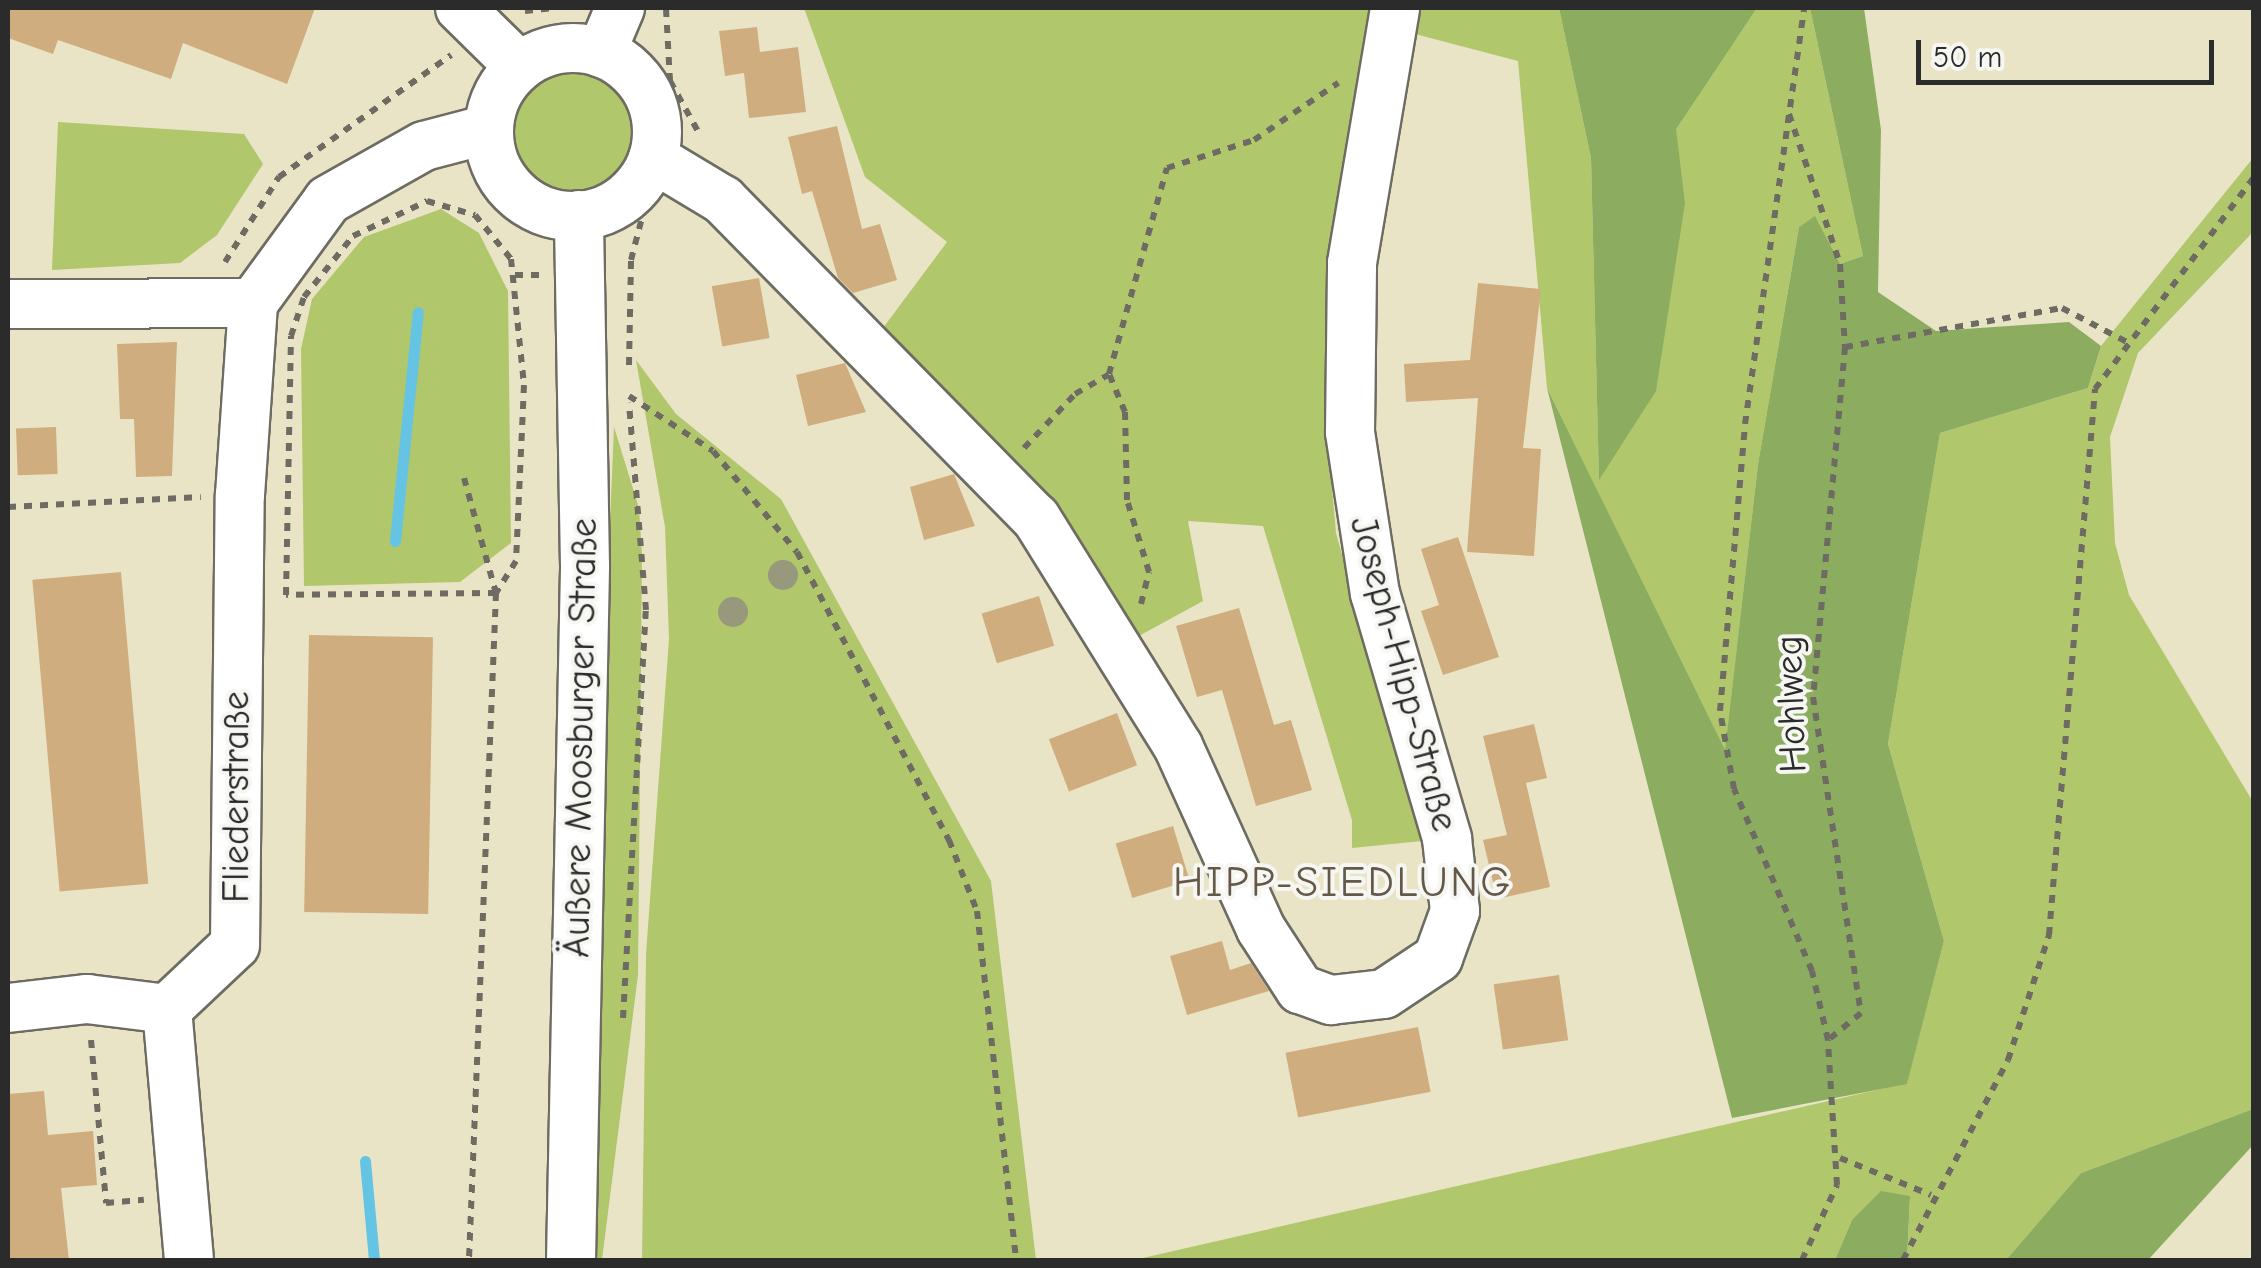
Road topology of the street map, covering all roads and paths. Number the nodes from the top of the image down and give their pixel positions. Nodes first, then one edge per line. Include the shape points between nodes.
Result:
1 (460, 8) edge
2 (516, 8) edge
3 (552, 8) edge
4 (620, 8) edge
5 (666, 8) edge
6 (1395, 8) edge
7 (1804, 8) edge
8 (601, 53) junction
9 (519, 66) junction
10 (1378, 95) junction
11 (1788, 111) junction
12 (489, 128) junction
13 (653, 158) junction
14 (2254, 178) edge
15 (700, 181) junction
16 (579, 216) junction
17 (253, 302) junction
18 (8, 304) edge
19 (291, 336) dead end
20 (2126, 342) junction
21 (1845, 347) junction
22 (1109, 374) junction
23 (629, 396) junction
24 (464, 478) dead end
25 (998, 478) junction
26 (240, 495) junction
27 (286, 495) dead end
28 (8, 507) edge
29 (496, 593) junction
30 (1115, 636) junction
31 (87, 999) junction
32 (8, 1008) edge
33 (167, 1009) junction
34 (622, 1036) dead end
35 (1828, 1040) junction
36 (1840, 1158) junction
37 (1932, 1195) junction
38 (183, 1197) junction
39 (189, 1260) edge
40 (469, 1260) edge
41 (570, 1260) edge
42 (1016, 1260) edge
43 (1802, 1260) edge
44 (1904, 1260) edge

1 - 9 street
2 - 3 path
4 - 8 street
5 - 15 path via 670,81 706,147
6 - 10 street, Joseph-Hipp-Straße
7 - 11 path
8 - 9 street via 573,47
8 - 13 street via 648,96
9 - 12 street via 500,88
10 - 22 path via 1335,82 1254,140 1168,168
10 - 30 street, Joseph-Hipp-Straße via 1352,263 1350,432 1376,594 1446,838 1456,911 1438,958 1416,980 1355,999 1300,989
11 - 21 path via 1840,264
11 - 35 path via 1744,424 1720,711 1734,789 1812,971
12 - 16 street via 498,172 515,195 540,210
12 - 17 street via 407,154 328,200
13 - 15 street, Joseph-Hipp-Straße
13 - 16 street via 622,201
14 - 20 path
15 - 23 path via 685,201 661,192 641,205 630,275
15 - 25 street, Joseph-Hipp-Straße
16 - 41 street, Äußere Moosburger Straße via 586,566
17 - 18 street
17 - 26 street, Fliederstraße
19 - 29 path via 324,267 389,214 452,203 495,235 515,275 524,384 516,560
20 - 21 path via 2062,308
20 - 37 path via 2090,408 2060,877 2049,934 2008,1060
21 - 35 path, Hohlweg via 1813,697 1860,1013
22 - 25 path via 1055,412
22 - 30 path via 1125,412 1126,500 1149,572 1144,599
23 - 34 path via 646,610
23 - 42 path via 713,452 797,552 949,840 977,911
24 - 29 path
25 - 30 street, Joseph-Hipp-Straße
26 - 28 path
26 - 33 street, Fliederstraße via 234,946
27 - 29 path via 286,596
29 - 40 path
31 - 32 street
31 - 33 street
31 - 38 path via 106,1203
33 - 38 street
35 - 36 path
36 - 37 path
36 - 43 path
37 - 44 path
38 - 39 street

